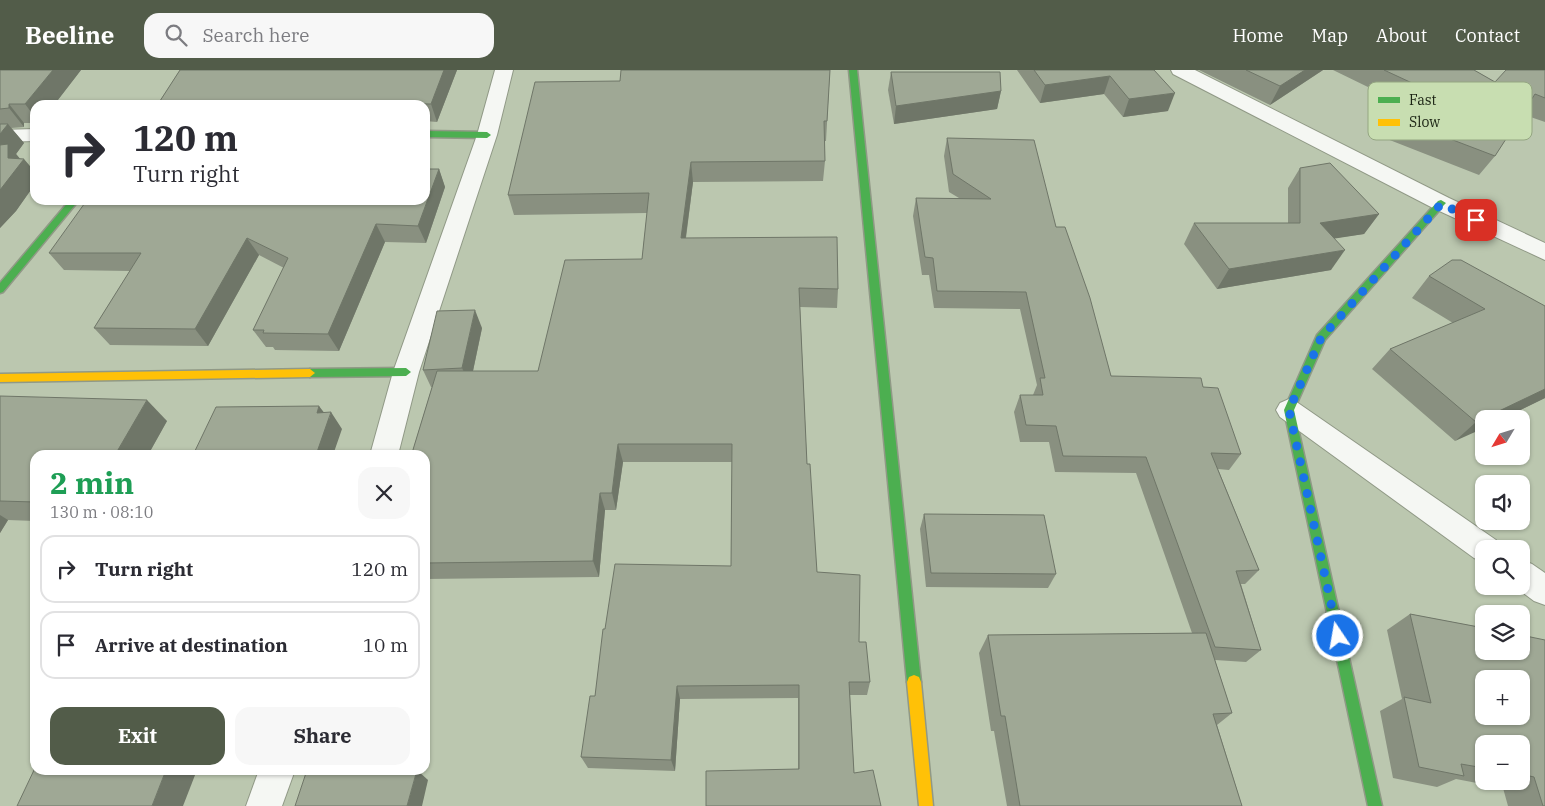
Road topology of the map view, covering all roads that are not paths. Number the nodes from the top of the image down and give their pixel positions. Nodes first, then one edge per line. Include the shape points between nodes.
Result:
1 (504, 70) edge
2 (853, 70) edge
3 (1180, 70) edge
4 (430, 134) edge
5 (487, 134) junction
6 (30, 135) edge
7 (0, 136) edge
8 (1441, 204) junction
9 (71, 205) edge
10 (1545, 252) edge
11 (0, 290) edge
12 (406, 372) junction
13 (0, 378) edge
14 (1289, 410) junction
15 (385, 450) edge
16 (1475, 542) edge
17 (1530, 580) edge
18 (1545, 591) edge
19 (275, 775) edge
20 (264, 806) edge
21 (926, 806) edge
22 (1375, 806) edge

1 - 5 street
2 - 21 street
3 - 8 street
4 - 5 street
5 - 12 street
6 - 7 street
8 - 10 street
8 - 14 street via 1321,338
9 - 11 street
12 - 13 street
12 - 15 street
14 - 16 street
14 - 22 street
17 - 18 street
19 - 20 street

